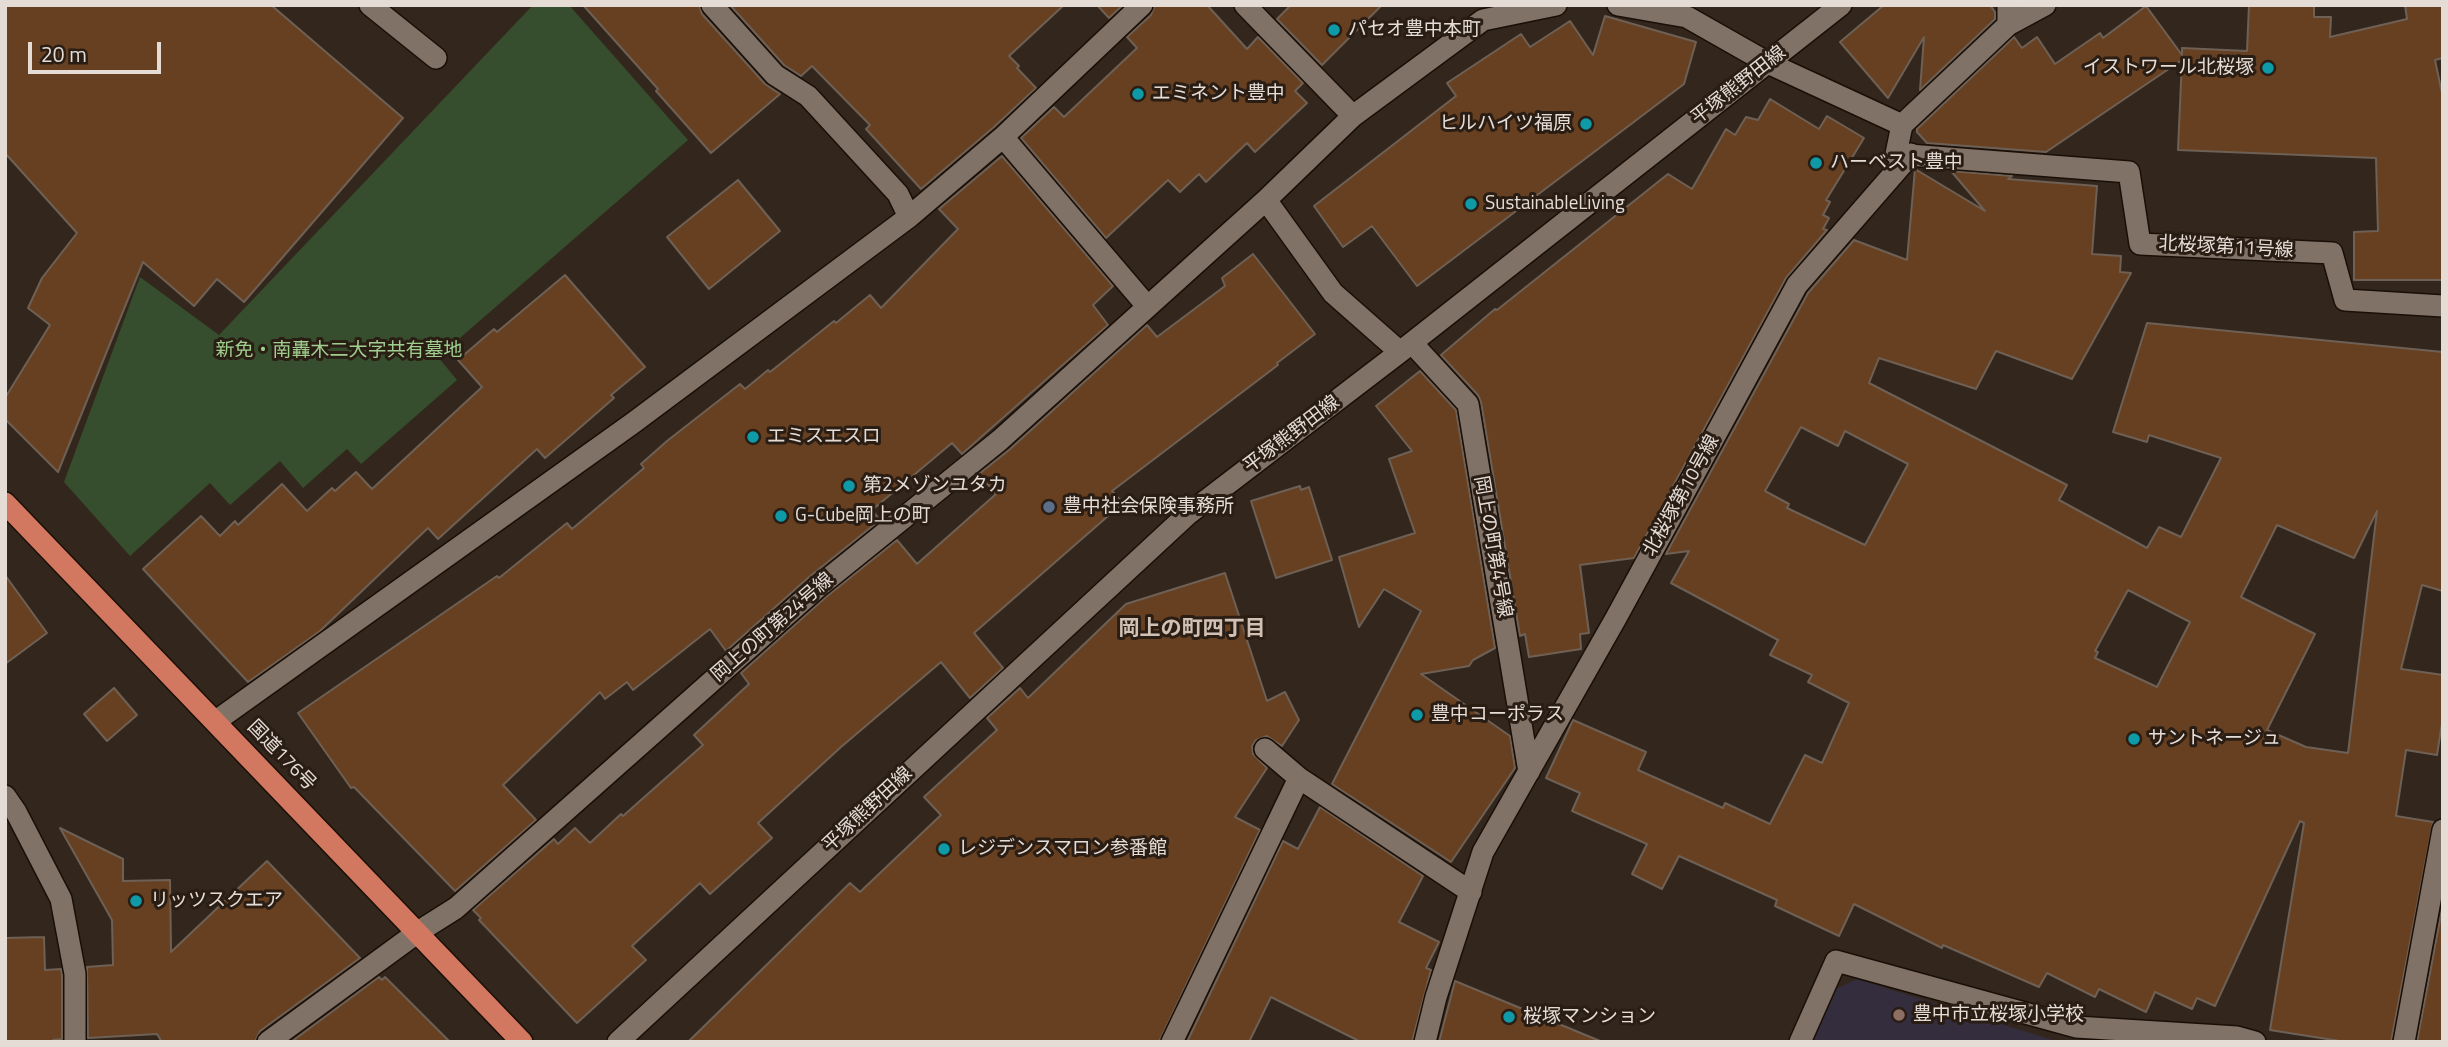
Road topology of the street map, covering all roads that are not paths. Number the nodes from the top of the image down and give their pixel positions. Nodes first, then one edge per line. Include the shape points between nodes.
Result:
1 (370, 5) edge
2 (712, 5) edge
3 (1142, 5) edge
4 (1245, 5) edge
5 (1556, 5) edge
6 (1618, 5) edge
7 (1841, 5) edge
8 (2045, 5) edge
9 (2008, 15) edge
10 (436, 58) dead end
11 (1768, 63) junction
12 (1353, 116) junction
13 (1902, 125) junction
14 (1003, 137) junction
15 (1911, 155) junction
16 (1266, 200) junction
17 (909, 217) junction
18 (1147, 306) junction
19 (2443, 306) edge
20 (1406, 348) junction
21 (5, 503) edge
22 (216, 721) junction
23 (1265, 749) dead end
24 (1529, 772) junction
25 (1299, 778) junction
26 (5, 796) edge
27 (2443, 830) edge
28 (1471, 892) junction
29 (418, 932) junction
30 (75, 1042) edge
31 (268, 1042) edge
32 (522, 1042) edge
33 (618, 1042) edge
34 (1172, 1042) edge
35 (1425, 1042) edge
36 (1800, 1042) edge
37 (2255, 1042) edge
38 (2404, 1042) edge

1 - 10 street
2 - 17 street via 775,75 808,96 898,194
3 - 14 street
4 - 12 street
5 - 12 street, 岡上の町第24号線 via 1483,20
6 - 11 street via 1687,17
7 - 11 street, 平塚熊野田線
8 - 9 street
9 - 13 street
11 - 13 street
11 - 20 street, 平塚熊野田線
12 - 16 street, 岡上の町第24号線
13 - 15 street via 1896,154
14 - 17 street
14 - 18 street
15 - 19 street, 北桜塚第11号線 via 2129,172 2140,244 2332,253 2345,300
15 - 24 street, 北桜塚第10号線 via 1797,285
16 - 18 street, 岡上の町第24号線
16 - 20 street, 岡上の町第4号線 via 1333,293
17 - 22 street via 633,423
18 - 29 street, 岡上の町第24号線 via 1000,440 818,587 457,908
20 - 24 street, 岡上の町第4号線 via 1468,404
20 - 33 street, 平塚熊野田線 via 1187,515
21 - 22 highway, 国道176号
22 - 29 highway, 国道176号
23 - 25 street
24 - 28 street, 北桜塚第10号線 via 1483,852
25 - 28 street
25 - 34 street
26 - 30 street via 61,899 75,974
27 - 38 street
28 - 35 street, 北桜塚第10号線
29 - 31 street, 岡上の町第24号線
29 - 32 highway, 国道176号
36 - 37 street via 1836,961 2076,1027

